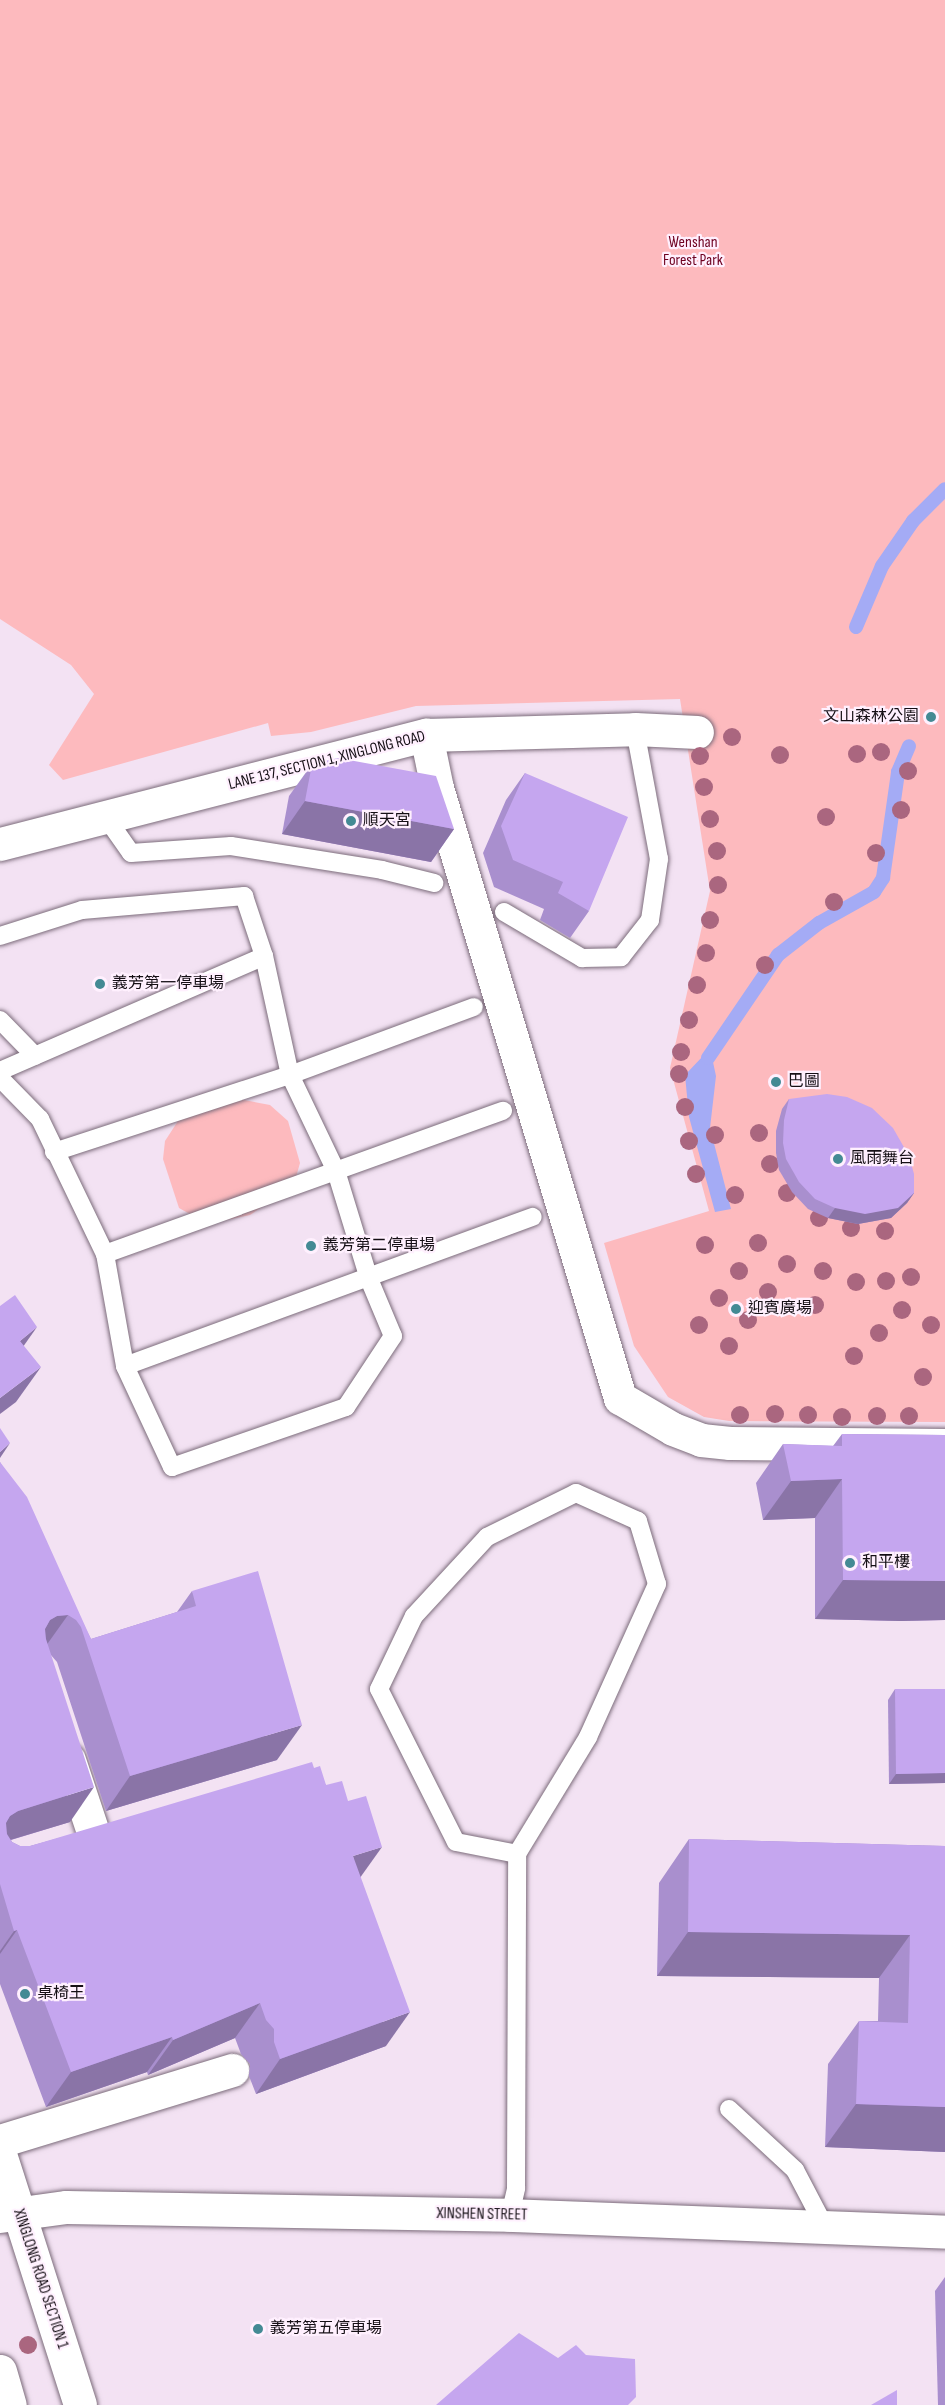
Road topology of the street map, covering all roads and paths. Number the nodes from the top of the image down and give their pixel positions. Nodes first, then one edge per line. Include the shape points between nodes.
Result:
1 (635, 729) junction
2 (697, 732) dead end
3 (426, 735) junction
4 (105, 816) junction
5 (0, 844) edge
6 (434, 883) dead end
7 (504, 912) dead end
8 (0, 936) edge
9 (264, 956) junction
10 (474, 1007) dead end
11 (0, 1020) edge
12 (35, 1056) junction
13 (0, 1071) edge
14 (290, 1075) junction
15 (0, 1078) edge
16 (502, 1111) dead end
17 (54, 1152) junction
18 (336, 1171) junction
19 (533, 1217) dead end
20 (105, 1254) junction
21 (369, 1279) junction
22 (125, 1366) junction
23 (945, 1445) edge
24 (61, 1735) edge
25 (127, 1824) edge
26 (94, 1835) junction
27 (63, 1844) edge
28 (517, 1854) junction
29 (232, 2070) dead end
30 (729, 2109) dead end
31 (0, 2142) edge
32 (0, 2154) edge
33 (10, 2215) edge
34 (510, 2215) junction
35 (826, 2229) junction
36 (945, 2232) edge
37 (0, 2371) edge
38 (10, 2405) edge
39 (80, 2405) edge

1 - 2 street, LANE 137, SECTION 1, XINGLONG ROAD
1 - 3 street, LANE 137, SECTION 1, XINGLONG ROAD
1 - 7 lane via 659,859 650,920 621,957 582,958
3 - 4 street, LANE 137, SECTION 1, XINGLONG ROAD
3 - 23 street via 437,788 620,1398 673,1429 701,1440
4 - 5 street, LANE 137, SECTION 1, XINGLONG ROAD
4 - 6 lane via 131,853 231,846 382,870
8 - 9 lane via 82,910 244,896
9 - 12 lane
9 - 14 lane
10 - 14 lane
11 - 12 lane
12 - 13 lane
14 - 17 lane
14 - 18 lane
15 - 17 lane via 40,1119
16 - 18 lane
17 - 20 lane
18 - 20 lane
18 - 21 lane
19 - 21 lane
20 - 22 lane
21 - 22 lane
21 - 22 lane via 393,1336 346,1407 172,1467
24 - 26 street
25 - 26 street
26 - 27 street
28 - 28 lane via 588,1737 657,1584 638,1521 576,1493 487,1537 414,1616 379,1689 456,1842
28 - 34 lane via 516,2188
29 - 31 street
30 - 35 lane via 795,2170
32 - 33 street, XINGLONG ROAD SECTION 1
33 - 34 street, XINSHEN STREET via 66,2207
33 - 39 street, XINGLONG ROAD SECTION 1
34 - 35 street, XINSHEN STREET
35 - 36 street, XINSHEN STREET
37 - 38 street

